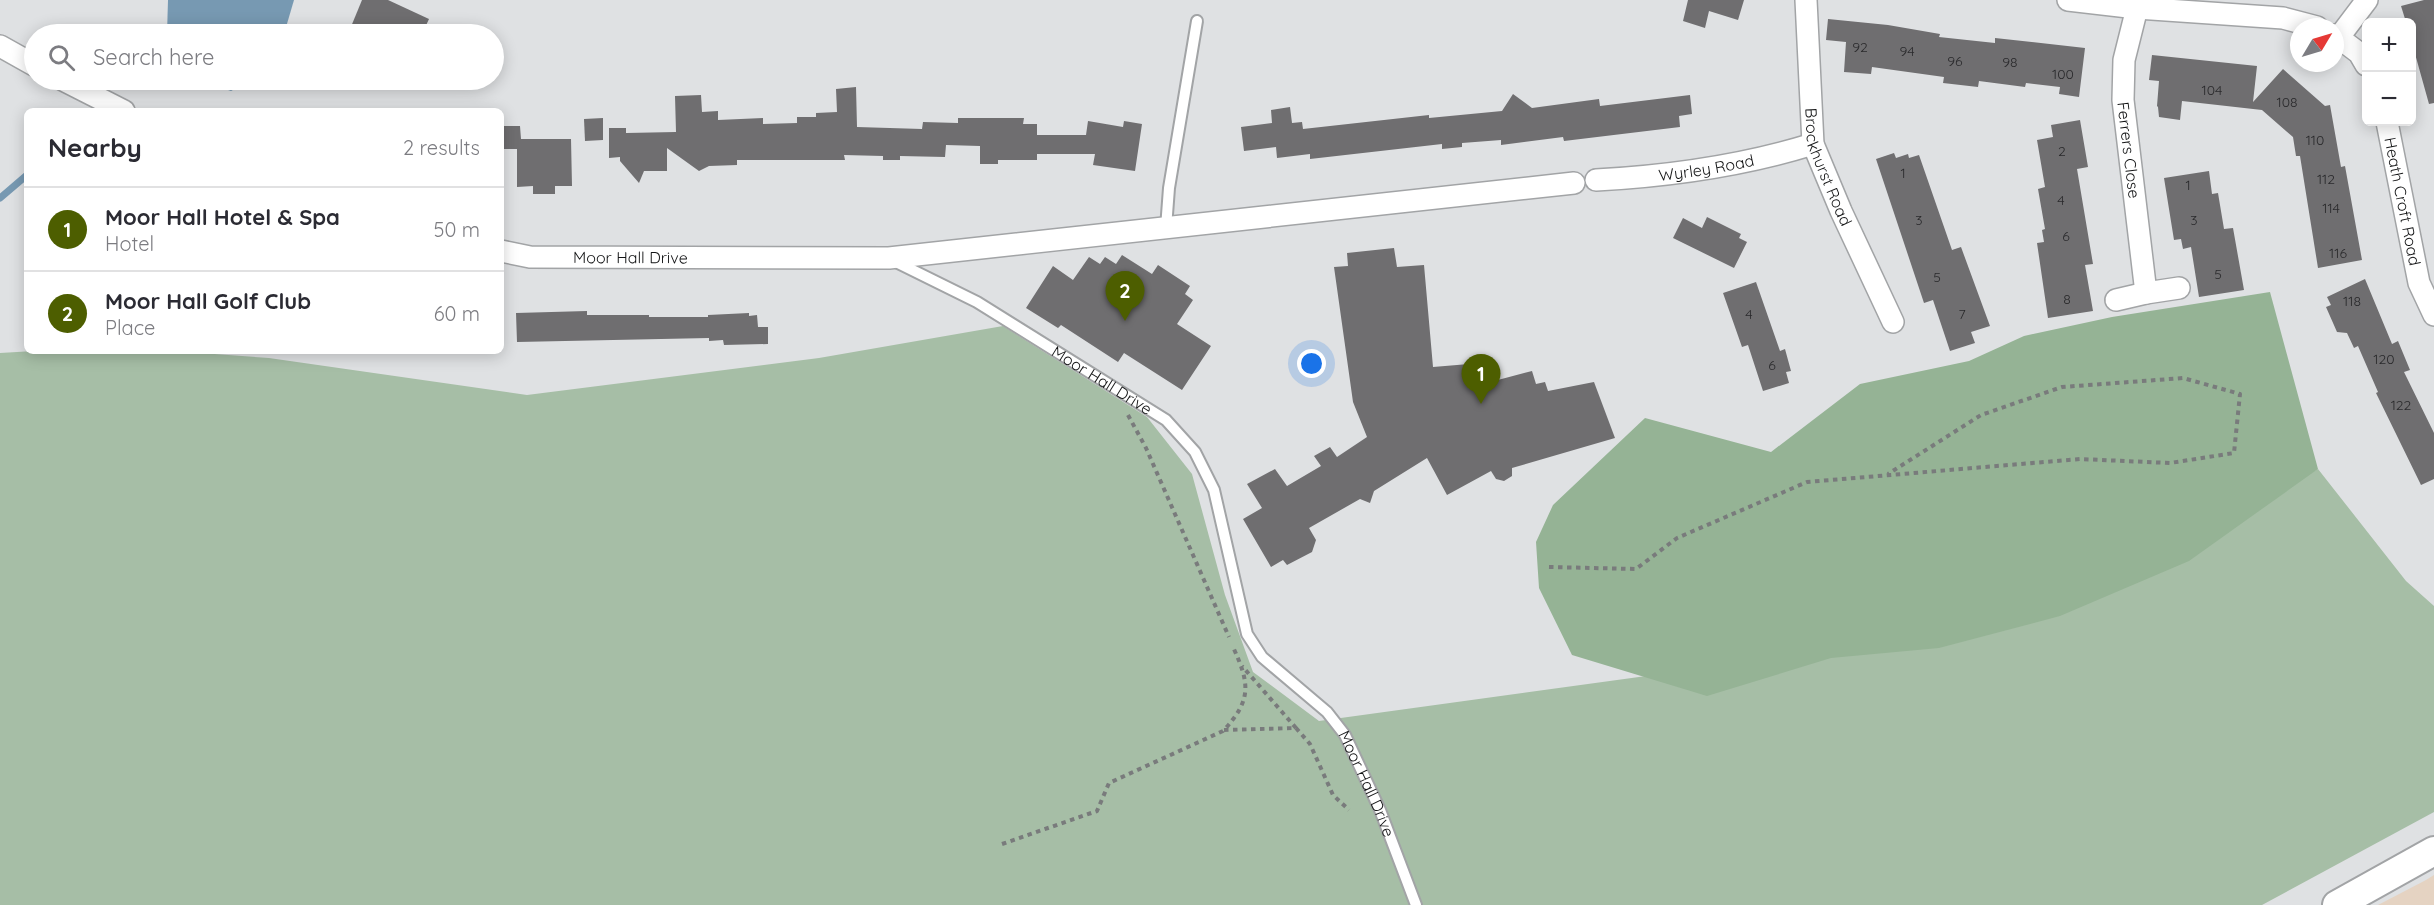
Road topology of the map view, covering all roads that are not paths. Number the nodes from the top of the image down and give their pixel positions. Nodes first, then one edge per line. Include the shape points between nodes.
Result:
1 (1806, 0) edge
2 (2068, 0) edge
3 (2367, 0) edge
4 (2138, 8) junction
5 (2290, 20) edge
6 (1197, 21) dead end
7 (2344, 28) edge
8 (2344, 41) edge
9 (0, 46) edge
10 (2362, 58) edge
11 (24, 59) edge
12 (83, 90) edge
13 (118, 108) edge
14 (2388, 126) edge
15 (1813, 144) junction
16 (1596, 180) dead end
17 (1574, 183) dead end
18 (1166, 228) junction
19 (504, 252) edge
20 (889, 258) junction
21 (2179, 288) dead end
22 (2146, 293) junction
23 (2116, 300) dead end
24 (2434, 315) edge
25 (1893, 322) dead end
26 (2434, 851) edge
27 (1416, 905) edge
28 (2337, 905) edge

1 - 15 street, Brockhurst Road
2 - 4 street
3 - 7 street
4 - 5 street
4 - 22 street, Ferrers Close via 2124,60 2123,100
6 - 18 lane
8 - 10 street
9 - 11 street
12 - 13 street
14 - 24 street, Heath Croft Road via 2419,283
15 - 16 street, Wyrley Road via 1716,168
15 - 25 street, Brockhurst Road
17 - 18 street
18 - 20 street
19 - 20 street, Moor Hall Drive via 530,257
20 - 27 lane, Moor Hall Drive via 977,302 1166,420 1195,452 1214,490 1247,634 1262,657 1327,712 1345,735 1380,810
21 - 22 street
22 - 23 street
26 - 28 street

